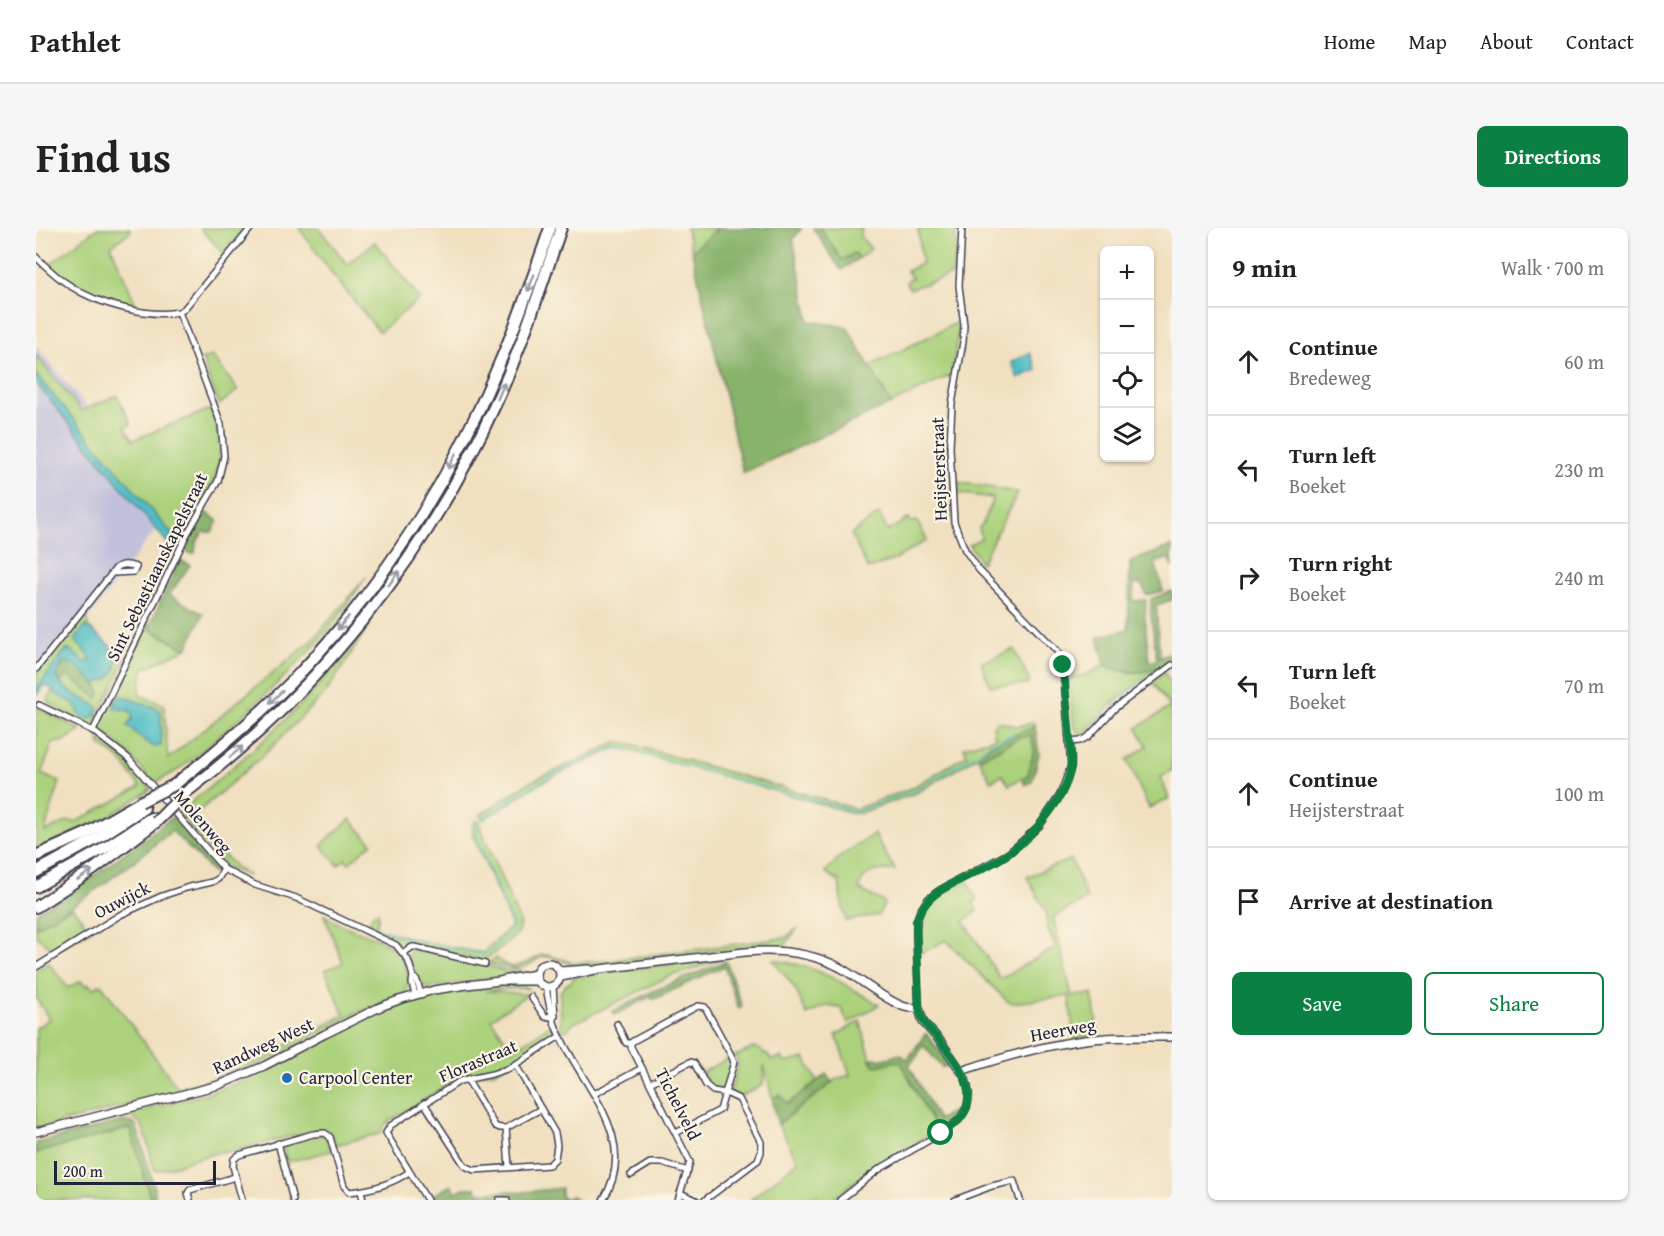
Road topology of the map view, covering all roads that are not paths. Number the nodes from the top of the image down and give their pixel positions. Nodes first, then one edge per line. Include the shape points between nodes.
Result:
1 (252, 228) edge
2 (550, 228) edge
3 (561, 228) edge
4 (962, 228) edge
5 (36, 258) edge
6 (179, 312) junction
7 (114, 573) dead end
8 (1172, 665) edge
9 (36, 669) edge
10 (39, 705) dead end
11 (93, 731) junction
12 (1070, 742) junction
13 (142, 805) junction
14 (154, 820) junction
15 (36, 856) edge
16 (224, 869) junction
17 (36, 872) edge
18 (36, 887) edge
19 (36, 907) edge
20 (404, 953) junction
21 (485, 964) dead end
22 (36, 967) edge
23 (560, 974) junction
24 (537, 977) junction
25 (549, 987) junction
26 (418, 994) junction
27 (531, 997) dead end
28 (919, 1008) junction
29 (554, 1016) junction
30 (617, 1024) dead end
31 (560, 1036) junction
32 (1172, 1037) edge
33 (631, 1043) junction
34 (516, 1064) junction
35 (642, 1068) junction
36 (961, 1071) junction
37 (467, 1079) junction
38 (650, 1083) junction
39 (726, 1093) junction
40 (594, 1094) junction
41 (424, 1103) junction
42 (541, 1109) junction
43 (506, 1128) junction
44 (36, 1132) edge
45 (676, 1133) junction
46 (278, 1143) junction
47 (509, 1167) junction
48 (409, 1172) junction
49 (688, 1172) junction
50 (632, 1175) dead end
51 (235, 1177) junction
52 (361, 1191) junction
53 (680, 1193) junction
54 (190, 1200) edge
55 (242, 1200) edge
56 (293, 1200) edge
57 (363, 1200) edge
58 (427, 1200) edge
59 (500, 1200) edge
60 (507, 1200) edge
61 (603, 1200) edge
62 (678, 1200) edge
63 (696, 1200) edge
64 (705, 1200) edge
65 (840, 1200) edge
66 (955, 1200) edge
67 (1020, 1200) edge

1 - 6 street
2 -> 13 highway, bridge via 497,369 445,474 412,530 356,608 306,666 243,729 175,785
14 -> 3 highway, bridge via 263,728 319,670 367,614 421,539 497,402
4 - 12 street, Heijsterstraat via 959,286 964,325 950,447 954,522 965,550 980,570 1057,651 1063,665
5 - 6 street via 55,276 88,296 142,312
6 - 11 street, Sint Sebastiaanskapelstraat via 221,423 224,456 218,481 187,534
7 - 9 street
8 - 12 street via 1114,708 1088,737
10 - 11 street, Molenweg
11 - 16 street, Molenweg via 128,758
12 - 28 street, Heijsterstraat via 1067,778 1040,825 1009,853 940,890 920,910 916,921
13 - 15 highway
13 - 17 highway via 98,838
14 - 18 highway
19 -> 14 highway via 94,869
16 - 20 street, Molenweg via 255,885 320,908 384,938
16 - 22 street, Ouwijck via 212,882 162,896 120,915
20 - 21 street via 415,947
20 - 26 street
23 - 24 street via 555,965 547,963 540,967
23 - 25 street via 558,983
23 - 28 street via 766,950 794,952 827,962 906,1007
24 - 25 street
24 - 26 street, Randweg West via 506,978
25 - 29 street
26 - 44 street, Randweg West via 380,1007 219,1085
27 - 29 street via 545,1017
28 - 36 street via 923,1022
29 - 31 street
30 - 33 street via 626,1042
31 - 34 street, Florastraat
31 - 40 street
32 - 36 street, Heerweg via 1092,1039 1001,1058
33 - 35 street
33 - 39 street via 698,1006 705,1007 734,1062
34 - 37 street, Florastraat
34 - 42 street
35 - 38 street, Tichelveld
35 - 40 street, Tichelveld
36 - 65 street via 969,1093 968,1106 959,1120 878,1170
37 - 41 street, Florastraat
37 - 43 street via 495,1126
38 - 39 street via 690,1062 706,1085
38 - 45 street, Tichelveld
39 - 45 street via 720,1110
39 - 64 street via 739,1099 761,1142 761,1152 758,1160
40 - 61 street via 614,1141 614,1177
41 - 47 street via 465,1166 474,1170
41 - 48 street, Florastraat via 390,1126 386,1133
42 - 43 street
42 - 47 street via 555,1133 555,1159 549,1165
43 - 47 street
45 - 49 street, Tichelveld via 690,1161
46 - 51 street via 234,1158
46 - 52 street via 328,1134 344,1186 349,1192
46 - 56 street
48 - 52 street
48 - 58 street, Florastraat
49 - 50 street, Tichelveld via 650,1163
49 - 53 street
51 - 54 street via 190,1190
51 - 55 street
52 - 57 street
53 - 62 street
53 - 63 street
59 - 60 street
66 - 67 street via 1014,1181

